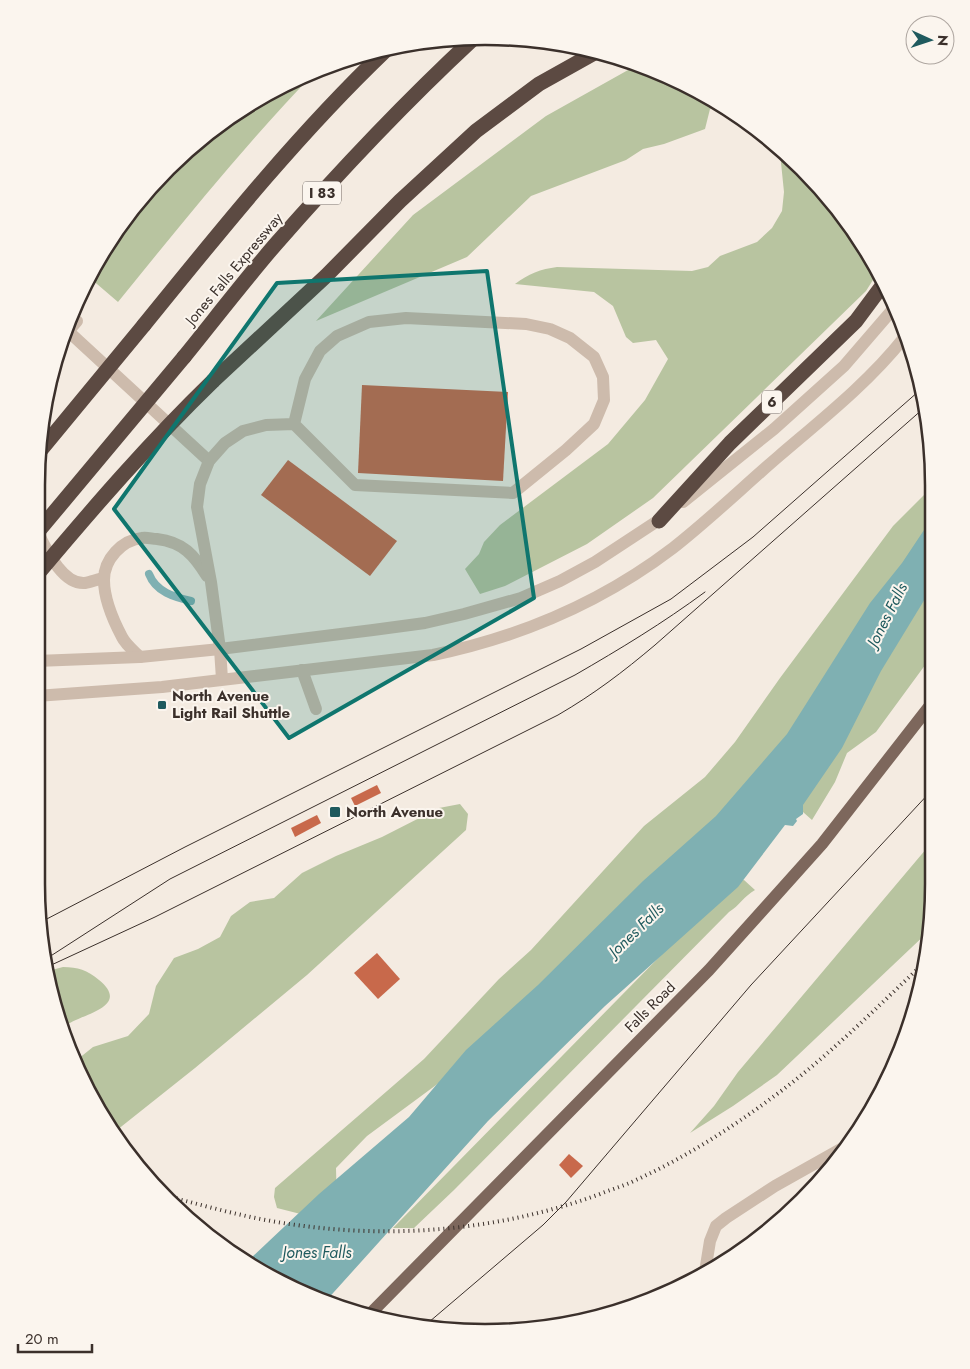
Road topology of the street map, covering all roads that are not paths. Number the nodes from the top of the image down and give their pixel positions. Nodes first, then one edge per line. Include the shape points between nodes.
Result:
1 (466, 46) edge
2 (587, 57) edge
3 (378, 58) edge
4 (880, 289) edge
5 (890, 313) edge
6 (72, 334) edge
7 (901, 341) edge
8 (294, 424) junction
9 (48, 442) edge
10 (209, 461) junction
11 (659, 521) junction
12 (45, 523) edge
13 (45, 545) edge
14 (45, 565) edge
15 (104, 578) junction
16 (211, 582) junction
17 (220, 649) junction
18 (140, 657) junction
19 (45, 661) edge
20 (302, 670) junction
21 (222, 679) junction
22 (45, 695) edge
23 (316, 709) dead end
24 (925, 711) edge
25 (833, 1154) edge
26 (706, 1264) edge
27 (374, 1310) edge

1 - 12 highway, Jones Falls Expressway / I 83, bridge via 418,90 274,246
2 - 14 highway, bridge via 539,84 476,131 400,200 326,276 167,426
3 - 9 highway, bridge via 231,218
4 - 11 highway, 6 via 856,321 730,443
5 - 11 street via 844,366 774,429
6 - 10 street
7 - 20 street via 862,383 673,548 608,590 535,626 472,647 433,655
8 - 8 street via 305,379 320,350 337,336 368,322 406,318 526,324 550,329 570,338 594,357 603,376 604,400 594,424 513,493 356,485
8 - 10 street via 266,425 243,432 225,443
10 - 16 street via 200,484 197,507
11 - 17 street via 560,581 521,598 474,612 425,623
13 - 15 street via 58,568 71,580 83,583
15 - 16 street via 117,550 132,540 144,538 179,544 196,558
15 - 18 street via 107,603 123,639
16 - 17 street
17 - 18 street
17 - 21 street
18 - 19 street
20 - 21 street
20 - 23 street
21 - 22 street via 154,688
24 - 27 main road, Falls Road via 822,844 709,970
25 - 26 street via 775,1186 716,1226

